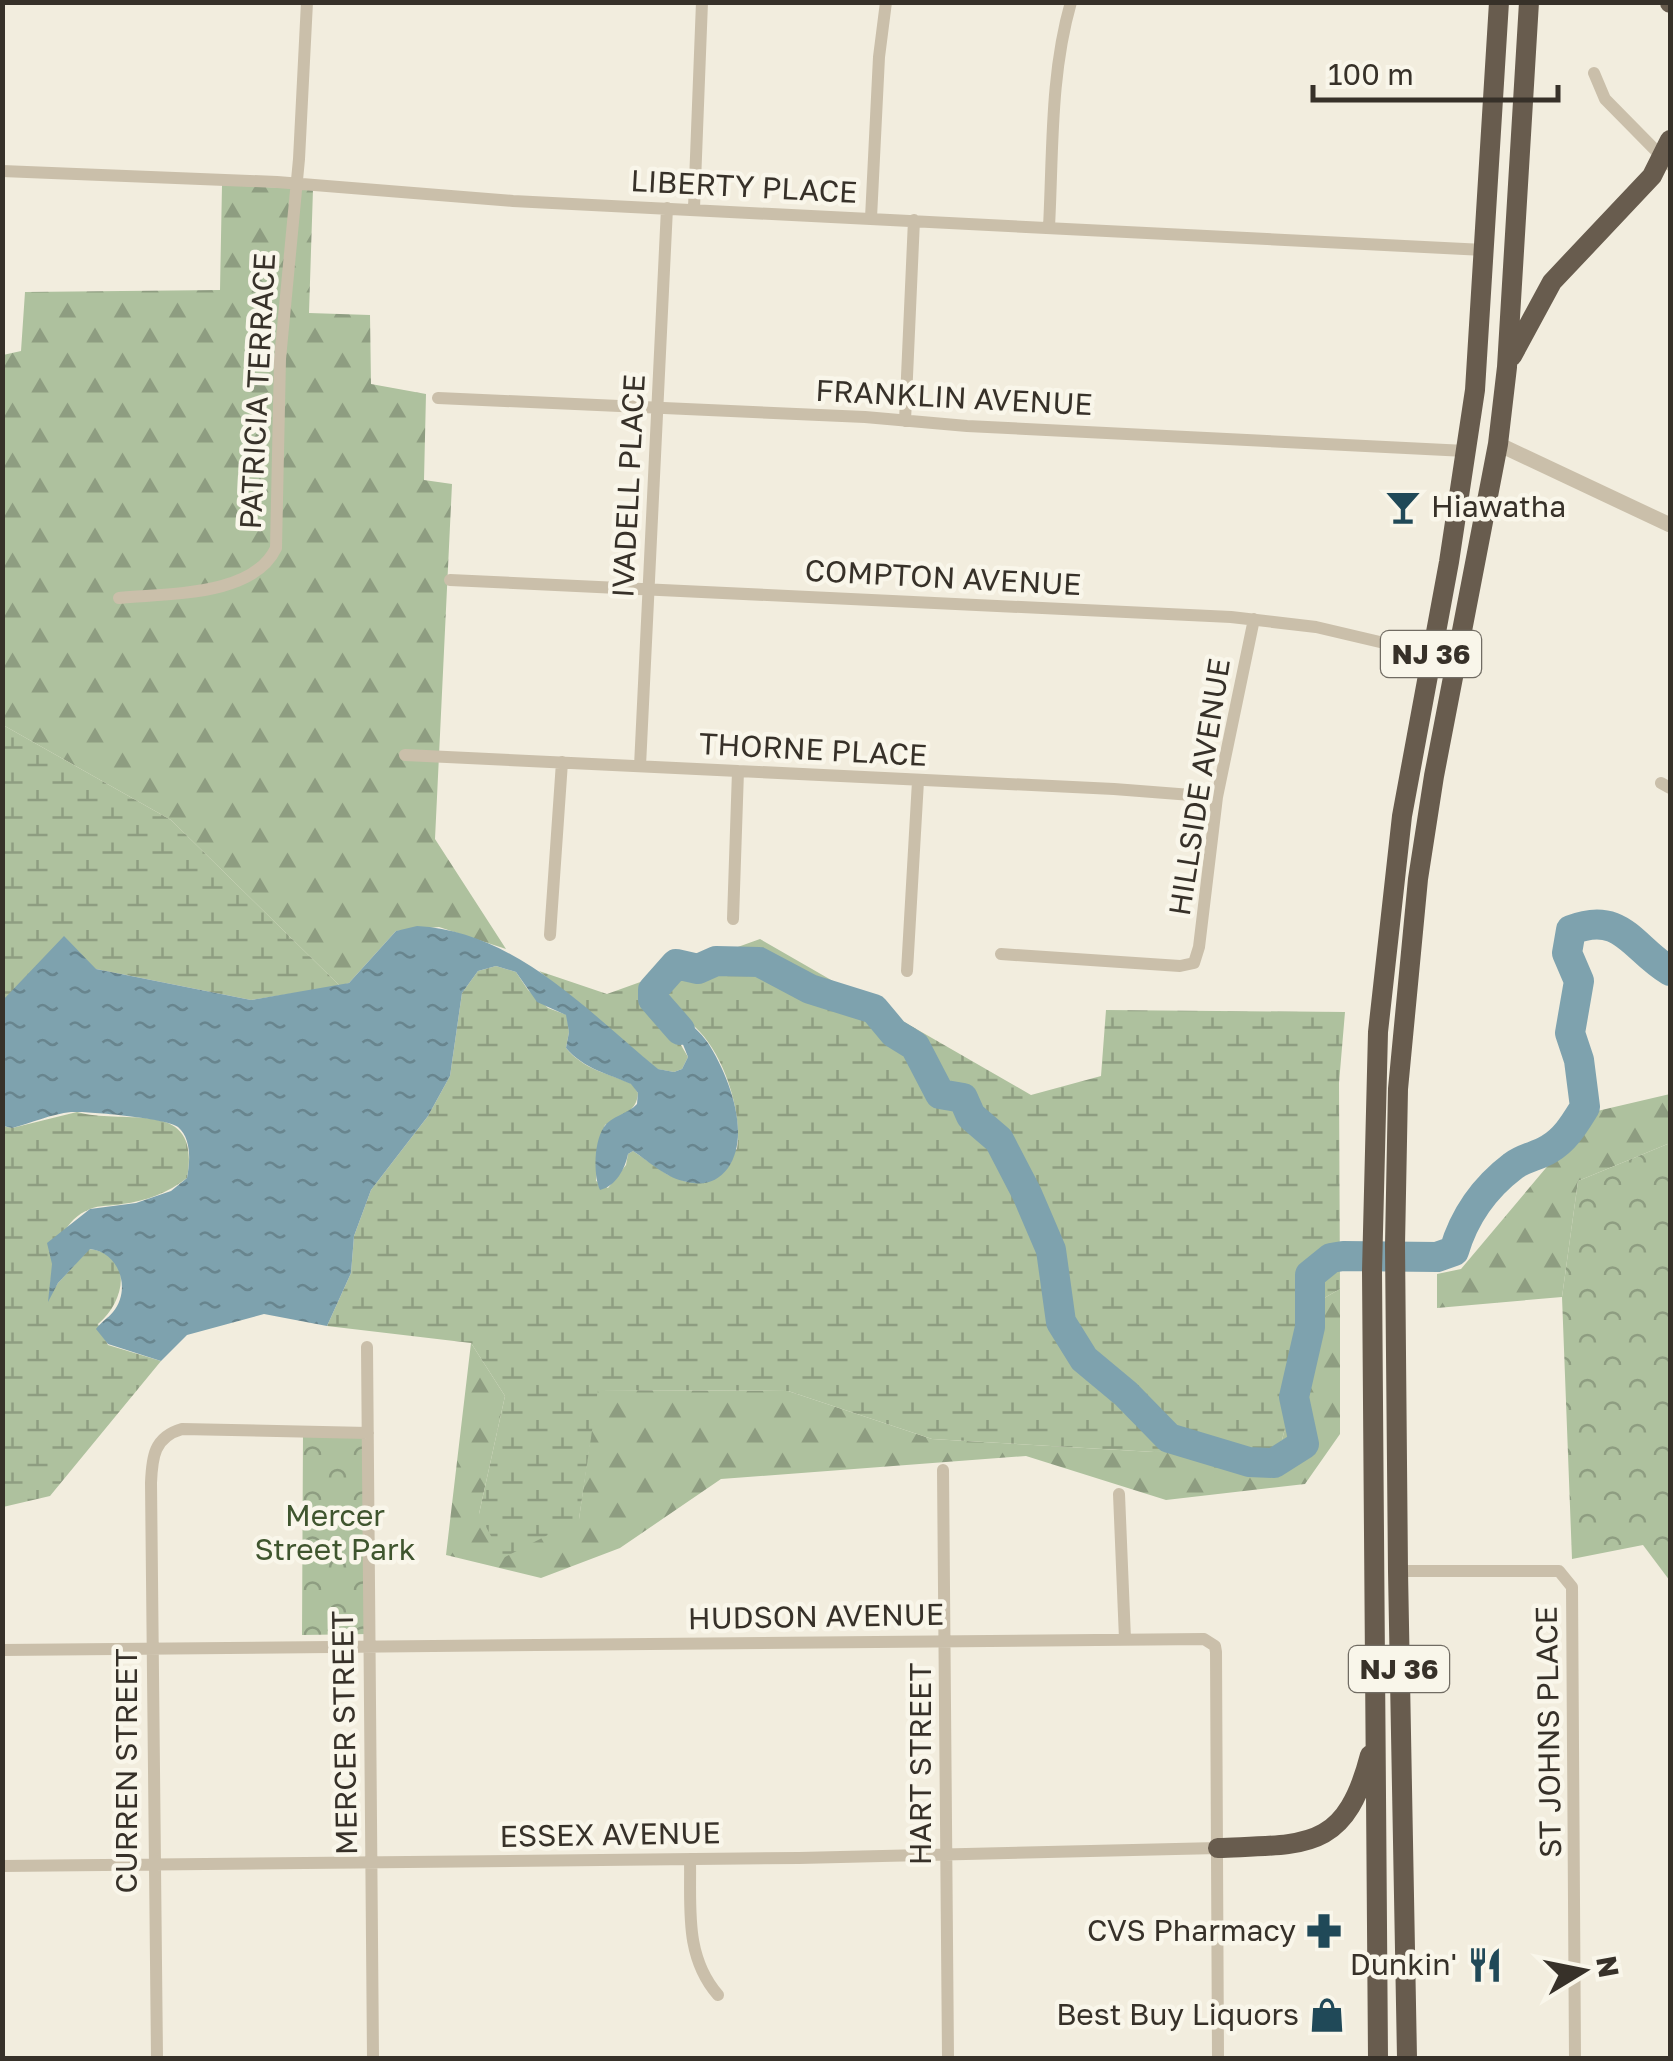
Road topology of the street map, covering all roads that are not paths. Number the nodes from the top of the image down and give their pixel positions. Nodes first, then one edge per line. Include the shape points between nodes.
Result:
1 (307, 2) edge
2 (702, 2) edge
3 (886, 2) edge
4 (1071, 2) edge
5 (1498, 2) edge
6 (1529, 2) edge
7 (1594, 73) dead end
8 (1668, 154) edge
9 (2, 171) edge
10 (296, 184) junction
11 (667, 208) junction
12 (694, 208) junction
13 (870, 218) junction
14 (914, 220) junction
15 (1050, 228) junction
16 (1484, 250) junction
17 (1507, 367) junction
18 (438, 398) dead end
19 (658, 408) junction
20 (905, 421) junction
21 (1498, 444) junction
22 (1466, 451) junction
23 (1670, 525) edge
24 (450, 580) dead end
25 (650, 589) junction
26 (119, 598) dead end
27 (1254, 619) junction
28 (1431, 654) junction
29 (405, 755) dead end
30 (562, 762) junction
31 (640, 766) junction
32 (738, 771) junction
33 (918, 781) junction
34 (1217, 798) junction
35 (732, 919) dead end
36 (550, 935) dead end
37 (1001, 954) dead end
38 (907, 971) dead end
39 (367, 1347) dead end
40 (368, 1433) junction
41 (943, 1470) dead end
42 (1119, 1494) dead end
43 (1398, 1571) junction
44 (1125, 1639) junction
45 (946, 1640) junction
46 (369, 1646) junction
47 (152, 1648) junction
48 (2, 1650) edge
49 (1376, 1728) junction
50 (1218, 1848) junction
51 (947, 1856) junction
52 (690, 1859) junction
53 (372, 1862) junction
54 (153, 1864) junction
55 (2, 1866) edge
56 (718, 1995) dead end
57 (156, 2058) edge
58 (373, 2058) edge
59 (948, 2058) edge
60 (1218, 2058) edge
61 (1378, 2058) edge
62 (1407, 2058) edge
63 (1575, 2058) edge

1 - 10 street, PATRICIA TERRACE
2 - 12 street
3 - 13 street
4 - 15 street via 1056,88
5 - 16 highway, NJ 36
6 - 17 highway, NJ 36
7 - 8 street via 1605,99
8 - 17 highway via 1552,282
9 - 10 street, LIBERTY PLACE
10 - 11 street, LIBERTY PLACE
10 - 26 street, PATRICIA TERRACE via 280,360 276,548 260,571 240,582
11 - 12 street, LIBERTY PLACE
11 - 19 street, IVADELL PLACE
12 - 13 street, LIBERTY PLACE
13 - 14 street, LIBERTY PLACE
14 - 15 street, LIBERTY PLACE
14 - 20 street
15 - 16 street, LIBERTY PLACE
16 - 22 highway, NJ 36
17 - 21 highway, NJ 36
18 - 19 street, FRANKLIN AVENUE
19 - 20 street, FRANKLIN AVENUE
19 - 25 street, IVADELL PLACE
20 - 22 street, FRANKLIN AVENUE
21 - 23 street
21 - 43 highway, NJ 36 via 1434,776 1398,1090
22 - 28 highway, NJ 36
24 - 25 street, COMPTON AVENUE
25 - 27 street, COMPTON AVENUE
25 - 31 street, IVADELL PLACE
27 - 28 street, COMPTON AVENUE
27 - 34 street, HILLSIDE AVENUE
28 - 49 highway, NJ 36 via 1388,920 1374,1098
29 - 30 street, THORNE PLACE
30 - 31 street, THORNE PLACE
30 - 36 street
31 - 32 street, THORNE PLACE
32 - 33 street, THORNE PLACE
32 - 35 street
33 - 34 street, THORNE PLACE
33 - 38 street
34 - 37 street, HILLSIDE AVENUE via 1194,962
39 - 40 street, MERCER STREET
40 - 46 street, MERCER STREET
40 - 47 street, CURREN STREET via 170,1432 155,1447 150,1483
41 - 45 street, HART STREET
42 - 44 street
43 - 62 highway, NJ 36
43 - 63 street, ST JOHNS PLACE via 1559,1572 1572,1587
44 - 45 street, HUDSON AVENUE
44 - 50 street, HUDSON AVENUE via 1204,1639 1215,1646
45 - 46 street, HUDSON AVENUE
45 - 51 street, HART STREET
46 - 47 street, HUDSON AVENUE
46 - 53 street, MERCER STREET
47 - 48 street, HUDSON AVENUE
47 - 54 street, CURREN STREET
49 - 50 highway via 1361,1790 1336,1826 1294,1844
49 - 61 highway, NJ 36
50 - 51 street, ESSEX AVENUE
50 - 60 street, HUDSON AVENUE
51 - 52 street, ESSEX AVENUE
51 - 59 street, HART STREET
52 - 53 street, ESSEX AVENUE
52 - 56 street via 693,1946
53 - 54 street, ESSEX AVENUE
53 - 58 street, MERCER STREET
54 - 55 street, ESSEX AVENUE
54 - 57 street, CURREN STREET

